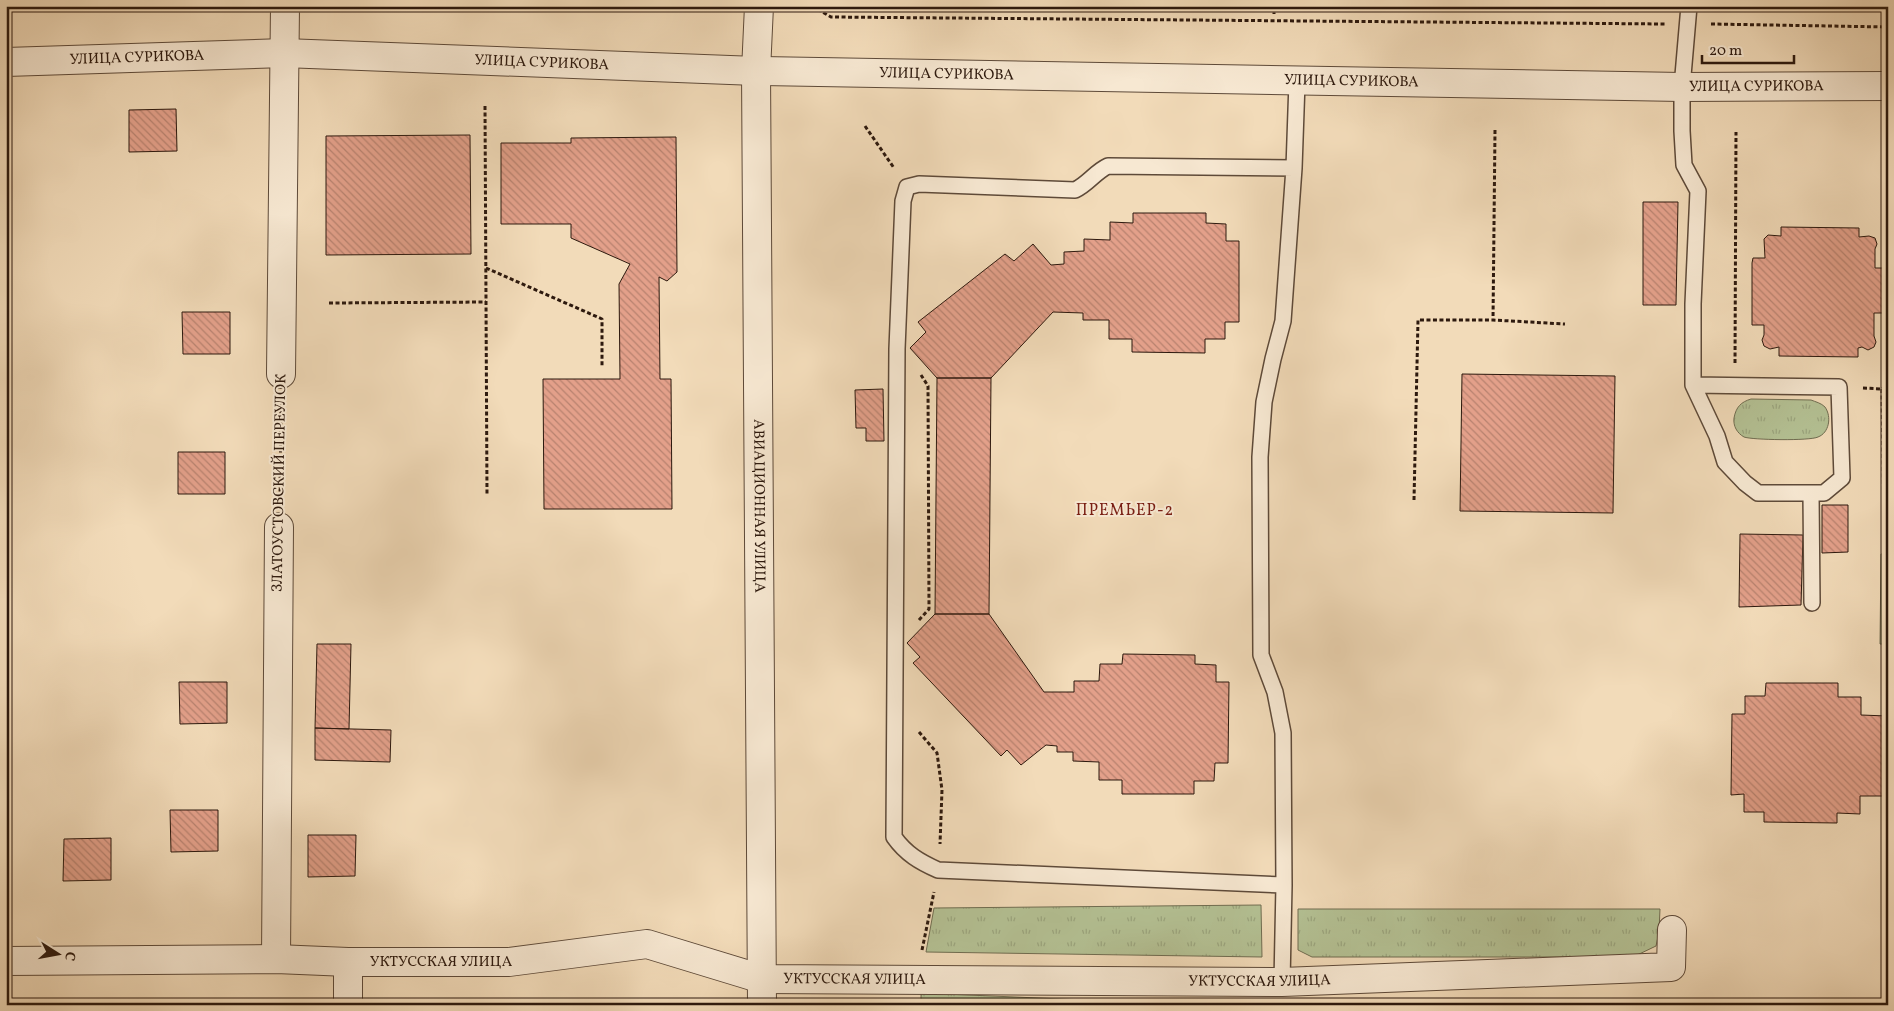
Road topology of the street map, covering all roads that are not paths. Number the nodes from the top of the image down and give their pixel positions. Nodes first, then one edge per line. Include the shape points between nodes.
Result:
1 (285, 6) edge
2 (759, 6) edge
3 (1689, 6) edge
4 (284, 53) junction
5 (6, 62) edge
6 (756, 71) junction
7 (1298, 82) junction
8 (1888, 86) edge
9 (1682, 88) junction
10 (1294, 168) junction
11 (281, 374) road end
12 (1692, 385) junction
13 (1812, 493) junction
14 (280, 528) road end
15 (1812, 603) dead end
16 (1284, 885) junction
17 (1672, 930) dead end
18 (276, 959) junction
19 (6, 961) edge
20 (348, 962) junction
21 (1282, 982) junction
22 (762, 992) edge
23 (348, 1005) edge

1 - 4 street, ЗЛАТОУСТОВСКИЙ ПЕРЕУЛОК
2 - 6 street, АВИАЦИОННАЯ УЛИЦА
3 - 9 lane
4 - 5 street, УЛИЦА СУРИКОВА
4 - 6 street, УЛИЦА СУРИКОВА
4 - 11 street, ЗЛАТОУСТОВСКИЙ ПЕРЕУЛОК
6 - 7 street, УЛИЦА СУРИКОВА
6 - 22 street, АВИАЦИОННАЯ УЛИЦА
7 - 9 street, УЛИЦА СУРИКОВА
7 - 10 lane
8 - 9 street, УЛИЦА СУРИКОВА
9 - 12 lane via 1684,165 1698,191 1692,304
10 - 16 lane via 1283,321 1264,402 1260,457 1261,655 1275,692 1282,733
10 - 16 lane via 1108,166 1098,170 1075,190 918,184 908,187 903,201 897,349 894,837 913,858 938,870
12 - 13 lane via 1717,436 1725,462 1745,483 1758,493
12 - 13 lane via 1840,387 1842,478 1824,494
13 - 15 lane
14 - 18 street, ЗЛАТОУСТОВСКИЙ ПЕРЕУЛОК
16 - 21 lane
17 - 21 street, УКТУССКАЯ УЛИЦА via 1671,968
18 - 19 street, УКТУССКАЯ УЛИЦА
18 - 20 street, УКТУССКАЯ УЛИЦА
20 - 22 street, УКТУССКАЯ УЛИЦА via 509,962 647,944
20 - 23 street
21 - 22 street, УКТУССКАЯ УЛИЦА via 916,979

